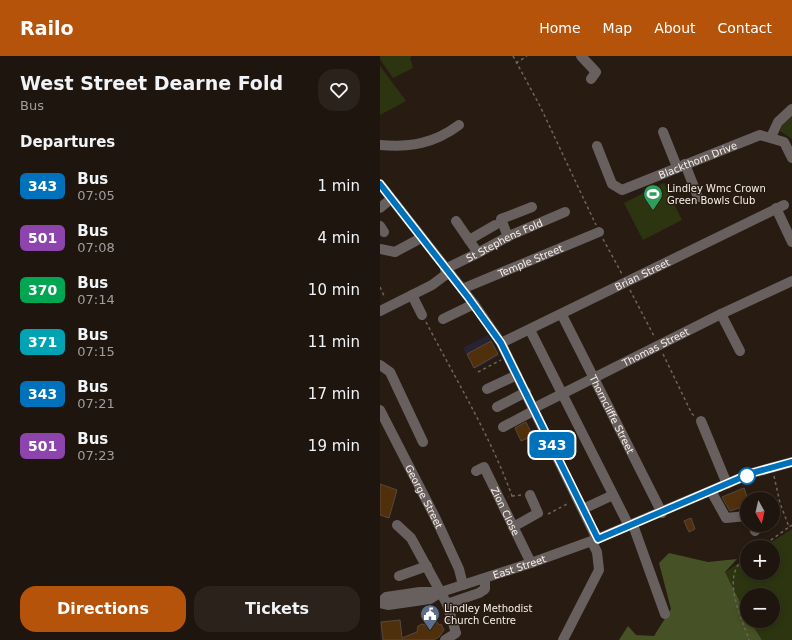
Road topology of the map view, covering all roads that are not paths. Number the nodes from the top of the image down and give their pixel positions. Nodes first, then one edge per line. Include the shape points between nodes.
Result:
1 (581, 56) edge
2 (597, 72) dead end
3 (792, 109) edge
4 (459, 125) dead end
5 (663, 132) dead end
6 (771, 137) junction
7 (380, 145) edge
8 (597, 146) dead end
9 (792, 158) edge
10 (681, 166) junction
11 (380, 184) edge
12 (698, 197) dead end
13 (391, 199) junction
14 (532, 206) dead end
15 (380, 208) edge
16 (565, 212) dead end
17 (456, 221) dead end
18 (494, 225) dead end
19 (599, 232) road end
20 (508, 237) junction
21 (421, 238) junction
22 (469, 240) junction
23 (792, 242) edge
24 (380, 249) edge
25 (478, 253) junction
26 (446, 271) junction
27 (792, 281) edge
28 (462, 289) junction
29 (412, 295) junction
30 (474, 304) junction
31 (384, 309) edge
32 (721, 314) junction
33 (422, 315) road end
34 (562, 315) junction
35 (443, 319) dead end
36 (530, 330) junction
37 (501, 343) junction
38 (740, 351) dead end
39 (380, 365) edge
40 (517, 375) junction
41 (595, 378) junction
42 (488, 389) dead end
43 (526, 392) junction
44 (563, 394) junction
45 (497, 407) dead end
46 (534, 409) junction
47 (380, 410) edge
48 (701, 421) road end
49 (503, 427) dead end
50 (423, 442) dead end
51 (792, 462) edge
52 (476, 470) dead end
53 (728, 484) junction
54 (711, 491) junction
55 (613, 494) junction
56 (530, 495) dead end
57 (583, 509) junction
58 (662, 513) junction
59 (740, 517) edge
60 (397, 525) dead end
61 (631, 525) junction
62 (513, 527) junction
63 (595, 540) junction
64 (531, 563) junction
65 (427, 566) junction
66 (399, 576) dead end
67 (485, 578) junction
68 (463, 585) junction
69 (441, 592) junction
70 (380, 603) edge
71 (447, 604) junction
72 (665, 614) dead end
73 (445, 640) edge
74 (563, 640) edge

1 - 2 street
3 - 6 street via 778,122
4 - 7 street via 450,132 419,145
5 - 10 street
6 - 9 street via 784,142
6 - 10 street, Blackthorn Drive via 760,135
8 - 10 street, Blackthorn Drive via 612,184 619,189 626,189
10 - 12 street
11 - 13 street
13 - 15 street
13 - 21 street
14 - 20 street via 500,219
16 - 20 street, St Stephens Fold
17 - 22 street
18 - 22 street
19 - 28 street, Temple Street
20 - 25 street, St Stephens Fold
21 - 24 street via 395,252
21 - 26 street
22 - 25 street
23 - 34 street, Brian Street via 780,206
25 - 26 street, St Stephens Fold
26 - 28 street
26 - 29 street, St Stephens Fold via 432,285
27 - 32 street, Thomas Street
28 - 30 street
29 - 31 street, St Stephens Fold
29 - 33 street
30 - 35 street
30 - 37 street
32 - 38 street
32 - 41 street, Thomas Street
34 - 36 street, Brian Street
34 - 41 street, Thorncliffe Street
36 - 37 street, Brian Street
36 - 44 street
37 - 40 street
39 - 50 street via 390,372
40 - 42 street
40 - 43 street
41 - 44 street, Thomas Street
41 - 58 street, Thorncliffe Street
43 - 45 street
43 - 46 street
44 - 46 street, Thomas Street
44 - 55 street
46 - 49 street, Thomas Street
46 - 57 street
47 - 68 street, George Street via 436,518 459,569
48 - 53 street
51 - 53 street, East Street via 752,473
52 - 62 street, Zion Close via 484,467
53 - 54 street, East Street
54 - 58 street, East Street
54 - 59 street via 726,518
55 - 57 street
55 - 61 street
56 - 62 street via 538,513
57 - 63 street
58 - 61 street, East Street
60 - 65 street via 411,538
61 - 63 street, East Street
61 - 72 street
62 - 64 street, Zion Close
63 - 64 street, East Street
63 - 74 street via 599,570
64 - 67 street, East Street
65 - 66 street
65 - 69 street
67 - 68 street, East Street
67 - 71 street via 485,589 479,594
68 - 69 street, East Street
69 - 70 street, East Street via 430,599 388,605
69 - 71 street
71 - 73 street via 456,633

